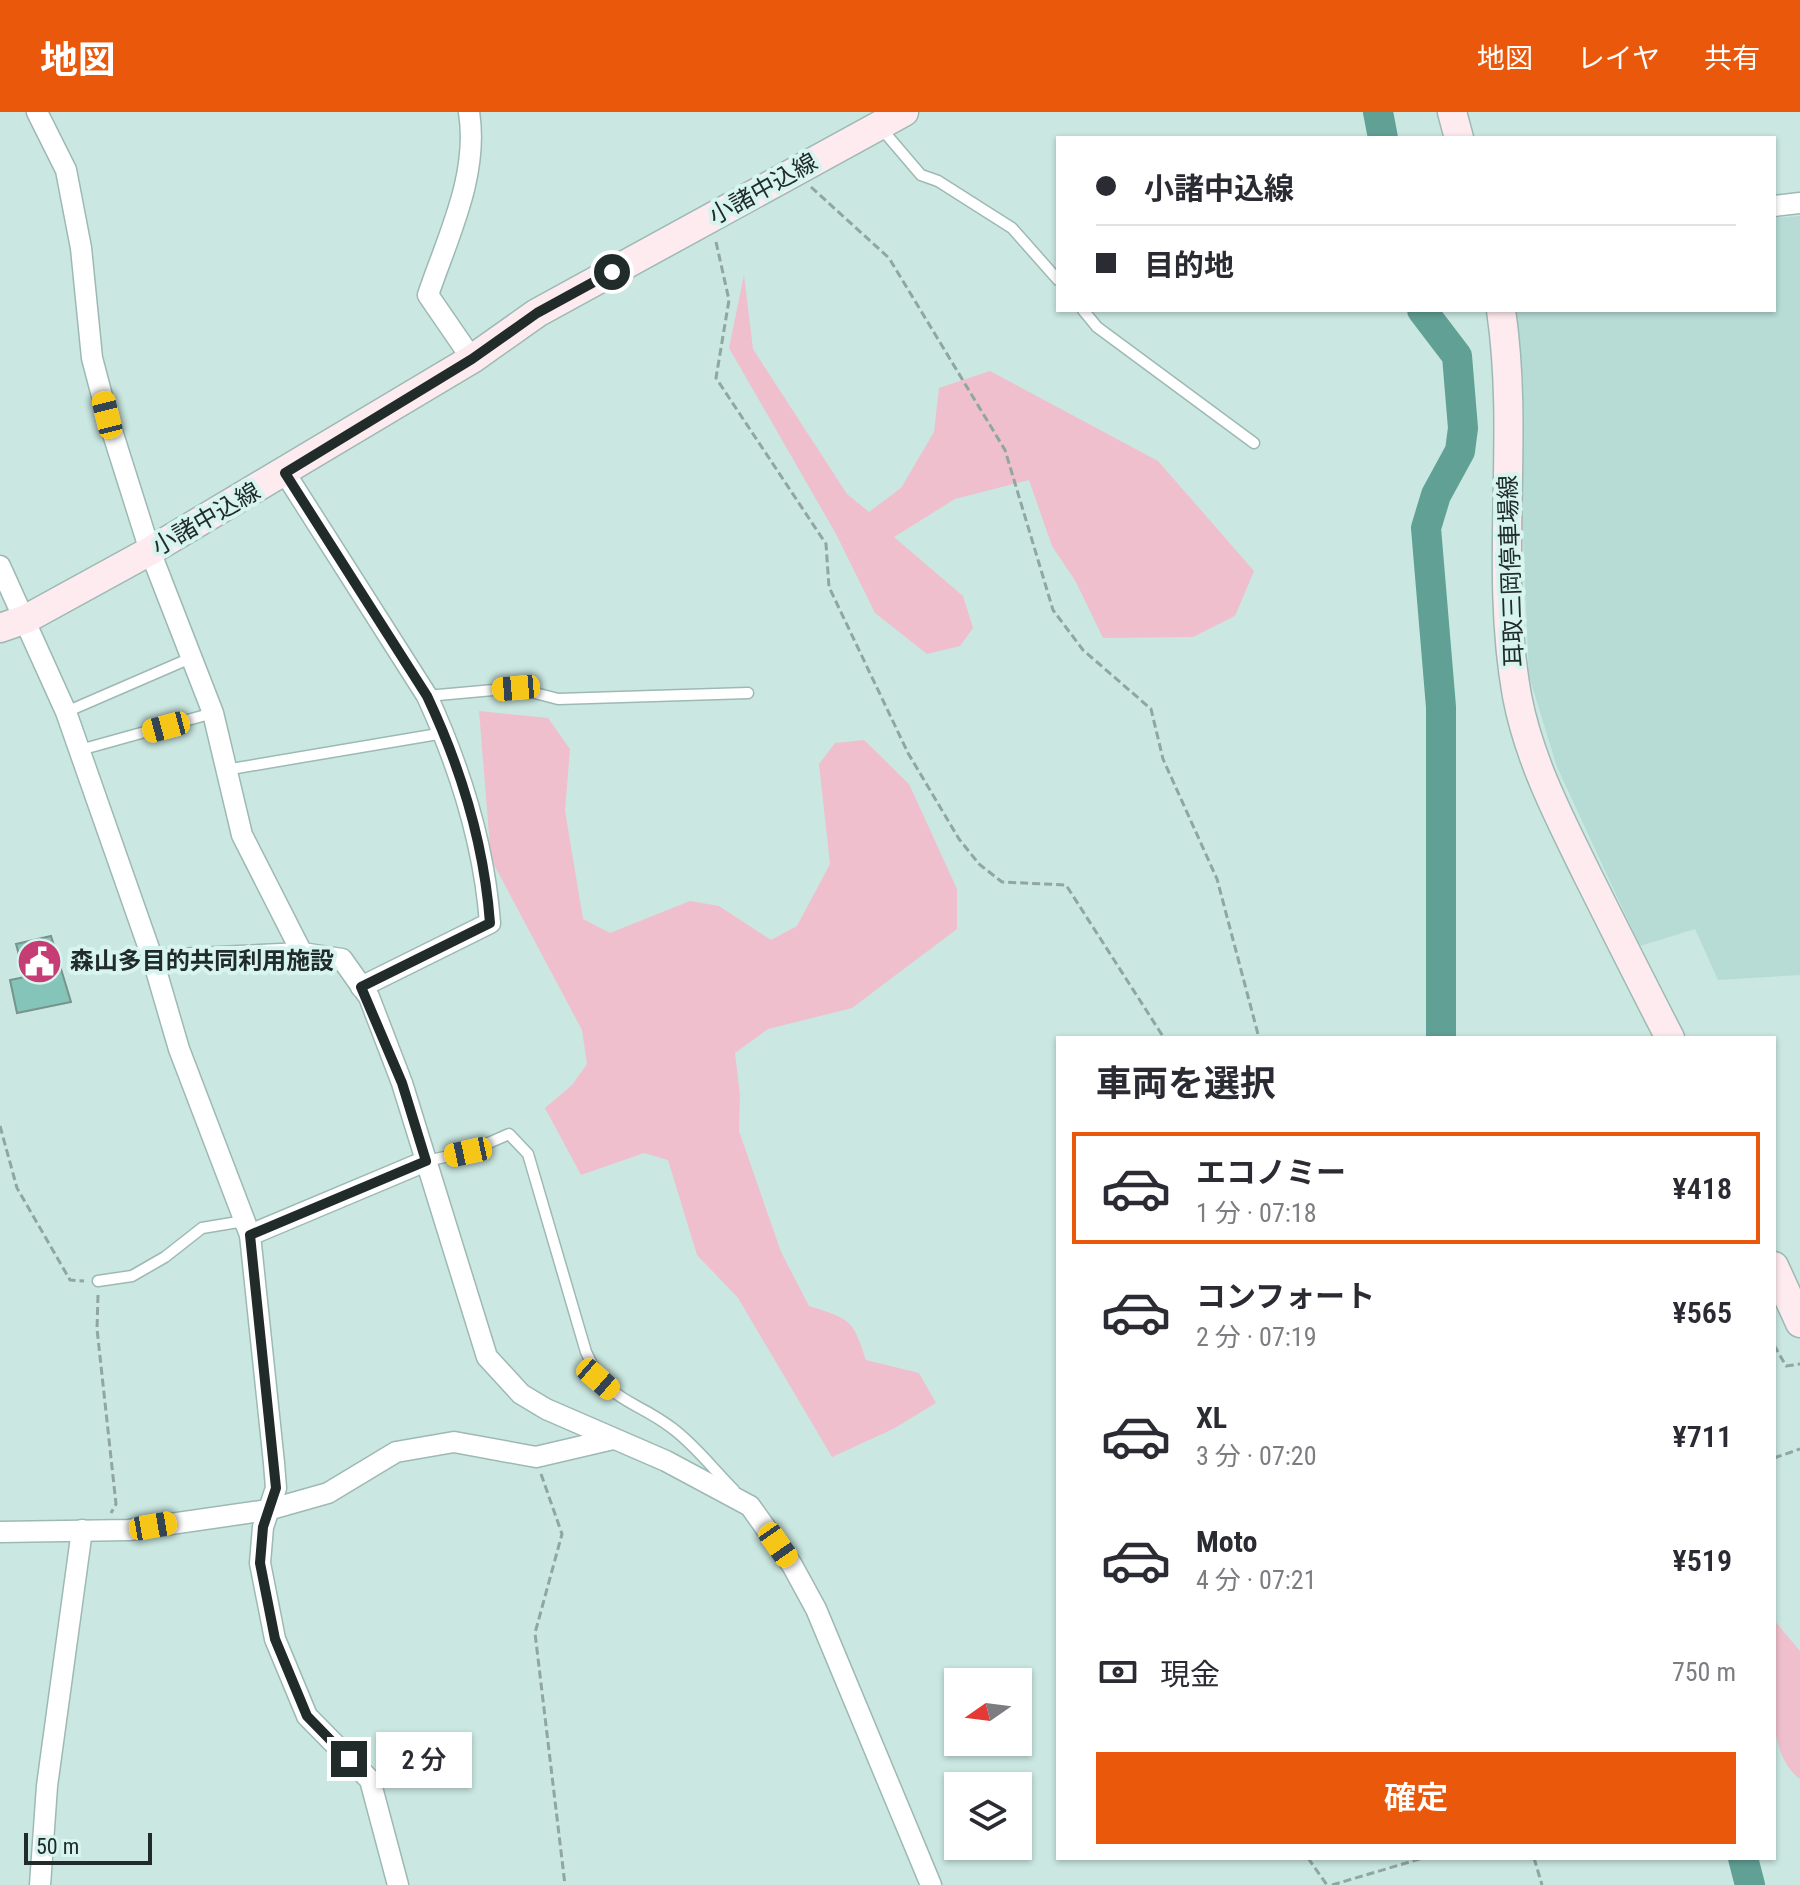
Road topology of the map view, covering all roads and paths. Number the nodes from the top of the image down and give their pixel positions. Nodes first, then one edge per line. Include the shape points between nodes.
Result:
1 (37, 112) edge
2 (469, 112) edge
3 (904, 112) edge
4 (1452, 112) edge
5 (879, 125) junction
6 (1458, 136) edge
7 (794, 171) junction
8 (1800, 203) edge
9 (1776, 206) edge
10 (711, 218) junction
11 (1056, 278) edge
12 (1085, 312) edge
13 (1501, 312) edge
14 (472, 359) junction
15 (1254, 443) dead end
16 (285, 473) junction
17 (150, 551) junction
18 (0, 566) edge
19 (13, 623) edge
20 (193, 657) junction
21 (748, 693) dead end
22 (427, 696) junction
23 (66, 712) junction
24 (213, 713) junction
25 (444, 733) junction
26 (80, 750) junction
27 (225, 770) junction
28 (302, 953) junction
29 (153, 960) junction
30 (361, 987) junction
31 (1163, 1036) edge
32 (1259, 1036) edge
33 (1669, 1036) edge
34 (0, 1126) edge
35 (426, 1161) junction
36 (250, 1235) junction
37 (1776, 1270) edge
38 (98, 1281) junction
39 (1800, 1323) edge
40 (1776, 1348) edge
41 (1800, 1364) edge
42 (613, 1439) junction
43 (1800, 1449) edge
44 (536, 1457) junction
45 (1776, 1457) edge
46 (750, 1506) junction
47 (268, 1510) junction
48 (92, 1530) junction
49 (0, 1532) edge
50 (1310, 1860) edge
51 (1416, 1860) edge
52 (1535, 1860) edge
53 (40, 1885) edge
54 (398, 1885) edge
55 (565, 1885) edge
56 (931, 1885) edge
57 (1329, 1885) edge
58 (1542, 1885) edge

1 - 17 street via 66,170 81,248 92,358
2 - 14 street via 474,141 467,174 428,295
3 - 5 main road, 小諸中込線
4 - 6 main road
5 - 7 main road, 小諸中込線
5 - 11 lane via 921,175 1012,228
7 - 10 main road, 小諸中込線
7 - 32 path via 889,258 1005,450 1053,610 1083,650 1151,709 1163,759 1217,879
8 - 9 street
10 - 14 main road, 小諸中込線 via 537,313
10 - 31 path via 729,300 716,378 826,544 829,587 908,753 959,839 991,873 1002,882 1066,885
12 - 15 lane via 1097,327
13 - 33 main road, 耳取三岡停車場線 via 1508,360 1509,619 1517,697 1561,822
14 - 16 main road, 小諸中込線
16 - 17 main road, 小諸中込線
16 - 22 street
17 - 19 main road, 小諸中込線
17 - 20 street
18 - 19 street
19 - 23 street
20 - 23 lane
20 - 24 street
21 - 22 lane via 558,699 516,688
22 - 25 street
23 - 26 street
24 - 26 lane
24 - 27 street
25 - 27 lane
25 - 30 street via 487,875 490,923
26 - 29 street
27 - 28 street via 242,835
28 - 29 street
28 - 30 street via 342,959
29 - 36 street via 179,1049
30 - 35 street via 402,1083
34 - 38 path via 17,1188 70,1280
35 - 36 street
35 - 42 street via 487,1357 521,1394
35 - 46 lane via 468,1152 509,1134 528,1154 598,1379 672,1428
36 - 38 lane via 238,1222 202,1228 132,1276
36 - 47 street via 276,1488
37 - 39 main road
38 - 48 path via 97,1329 116,1504
40 - 41 path via 1786,1366
42 - 44 street
42 - 46 street
43 - 45 path
44 - 47 street via 454,1442 396,1452 328,1493
44 - 55 path via 562,1534 535,1633
46 - 56 street via 816,1609
47 - 48 street via 129,1530
47 - 54 street via 260,1563 275,1639 307,1716 370,1780
48 - 49 street
48 - 53 street via 47,1786
50 - 57 path
51 - 57 path
52 - 58 path

